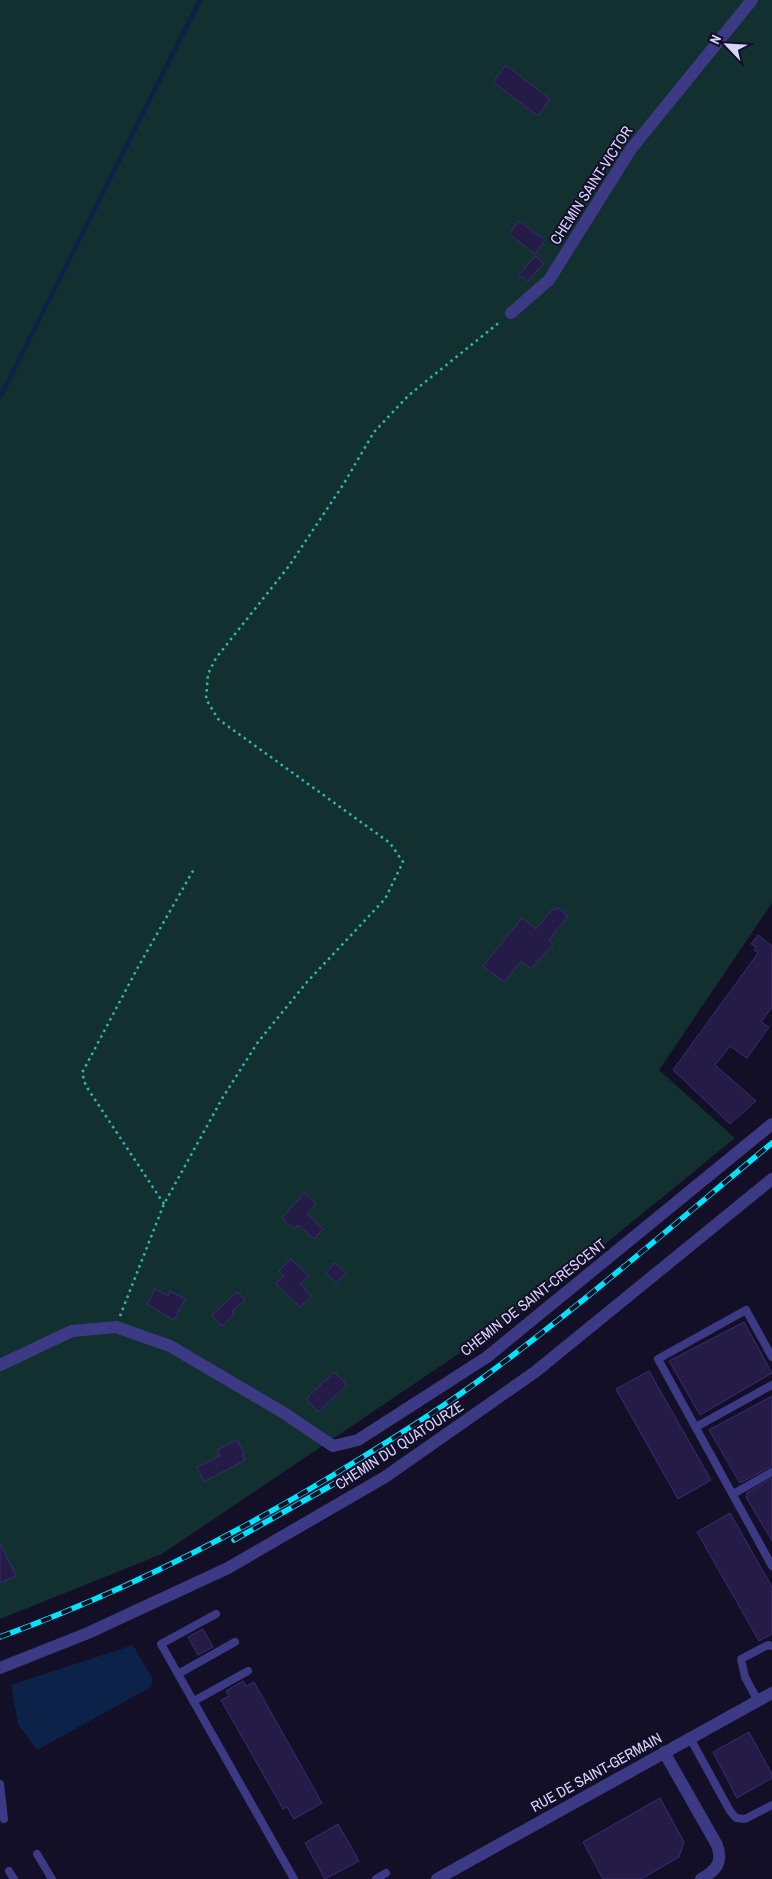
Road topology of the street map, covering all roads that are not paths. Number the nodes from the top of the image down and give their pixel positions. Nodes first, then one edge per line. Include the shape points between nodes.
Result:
1 (752, 0) edge
2 (511, 313) road end
3 (772, 1124) edge
4 (772, 1179) edge
5 (772, 1356) edge
6 (0, 1365) edge
7 (772, 1385) edge
8 (696, 1427) junction
9 (772, 1472) edge
10 (733, 1494) junction
11 (771, 1563) edge
12 (216, 1614) dead end
13 (235, 1642) dead end
14 (772, 1646) edge
15 (0, 1668) edge
16 (248, 1671) dead end
17 (178, 1674) junction
18 (772, 1693) edge
19 (758, 1700) junction
20 (194, 1701) junction
21 (690, 1738) junction
22 (664, 1752) junction
23 (0, 1784) edge
24 (772, 1805) edge
25 (4, 1819) dead end
26 (37, 1854) dead end
27 (9, 1871) dead end
28 (386, 1873) dead end
29 (706, 1878) edge
30 (14, 1879) edge
31 (52, 1879) edge
32 (294, 1879) edge
33 (376, 1879) edge
34 (437, 1879) edge

1 - 2 street, CHEMIN SAINT-VICTOR via 631,149 549,280
3 - 6 street, CHEMIN DE SAINT-CRESCENT via 487,1358 358,1440 333,1446 284,1413 170,1346 116,1327 72,1331
4 - 15 street, CHEMIN DU QUATOURZE via 535,1372 385,1477 228,1568 88,1633
5 - 8 lane via 746,1310 658,1359
7 - 8 lane
8 - 10 lane
9 - 10 lane
10 - 11 lane
12 - 17 lane via 161,1644
13 - 17 lane
14 - 19 lane via 741,1659 745,1677
16 - 20 lane
17 - 20 lane
18 - 19 street, RUE DE SAINT-GERMAIN
19 - 21 street, RUE DE SAINT-GERMAIN
20 - 32 lane
21 - 22 street, RUE DE SAINT-GERMAIN
21 - 24 lane via 736,1818 745,1819
22 - 29 street via 721,1856
22 - 34 street, RUE DE SAINT-GERMAIN
23 - 25 lane
26 - 31 lane
27 - 30 lane
28 - 33 lane

